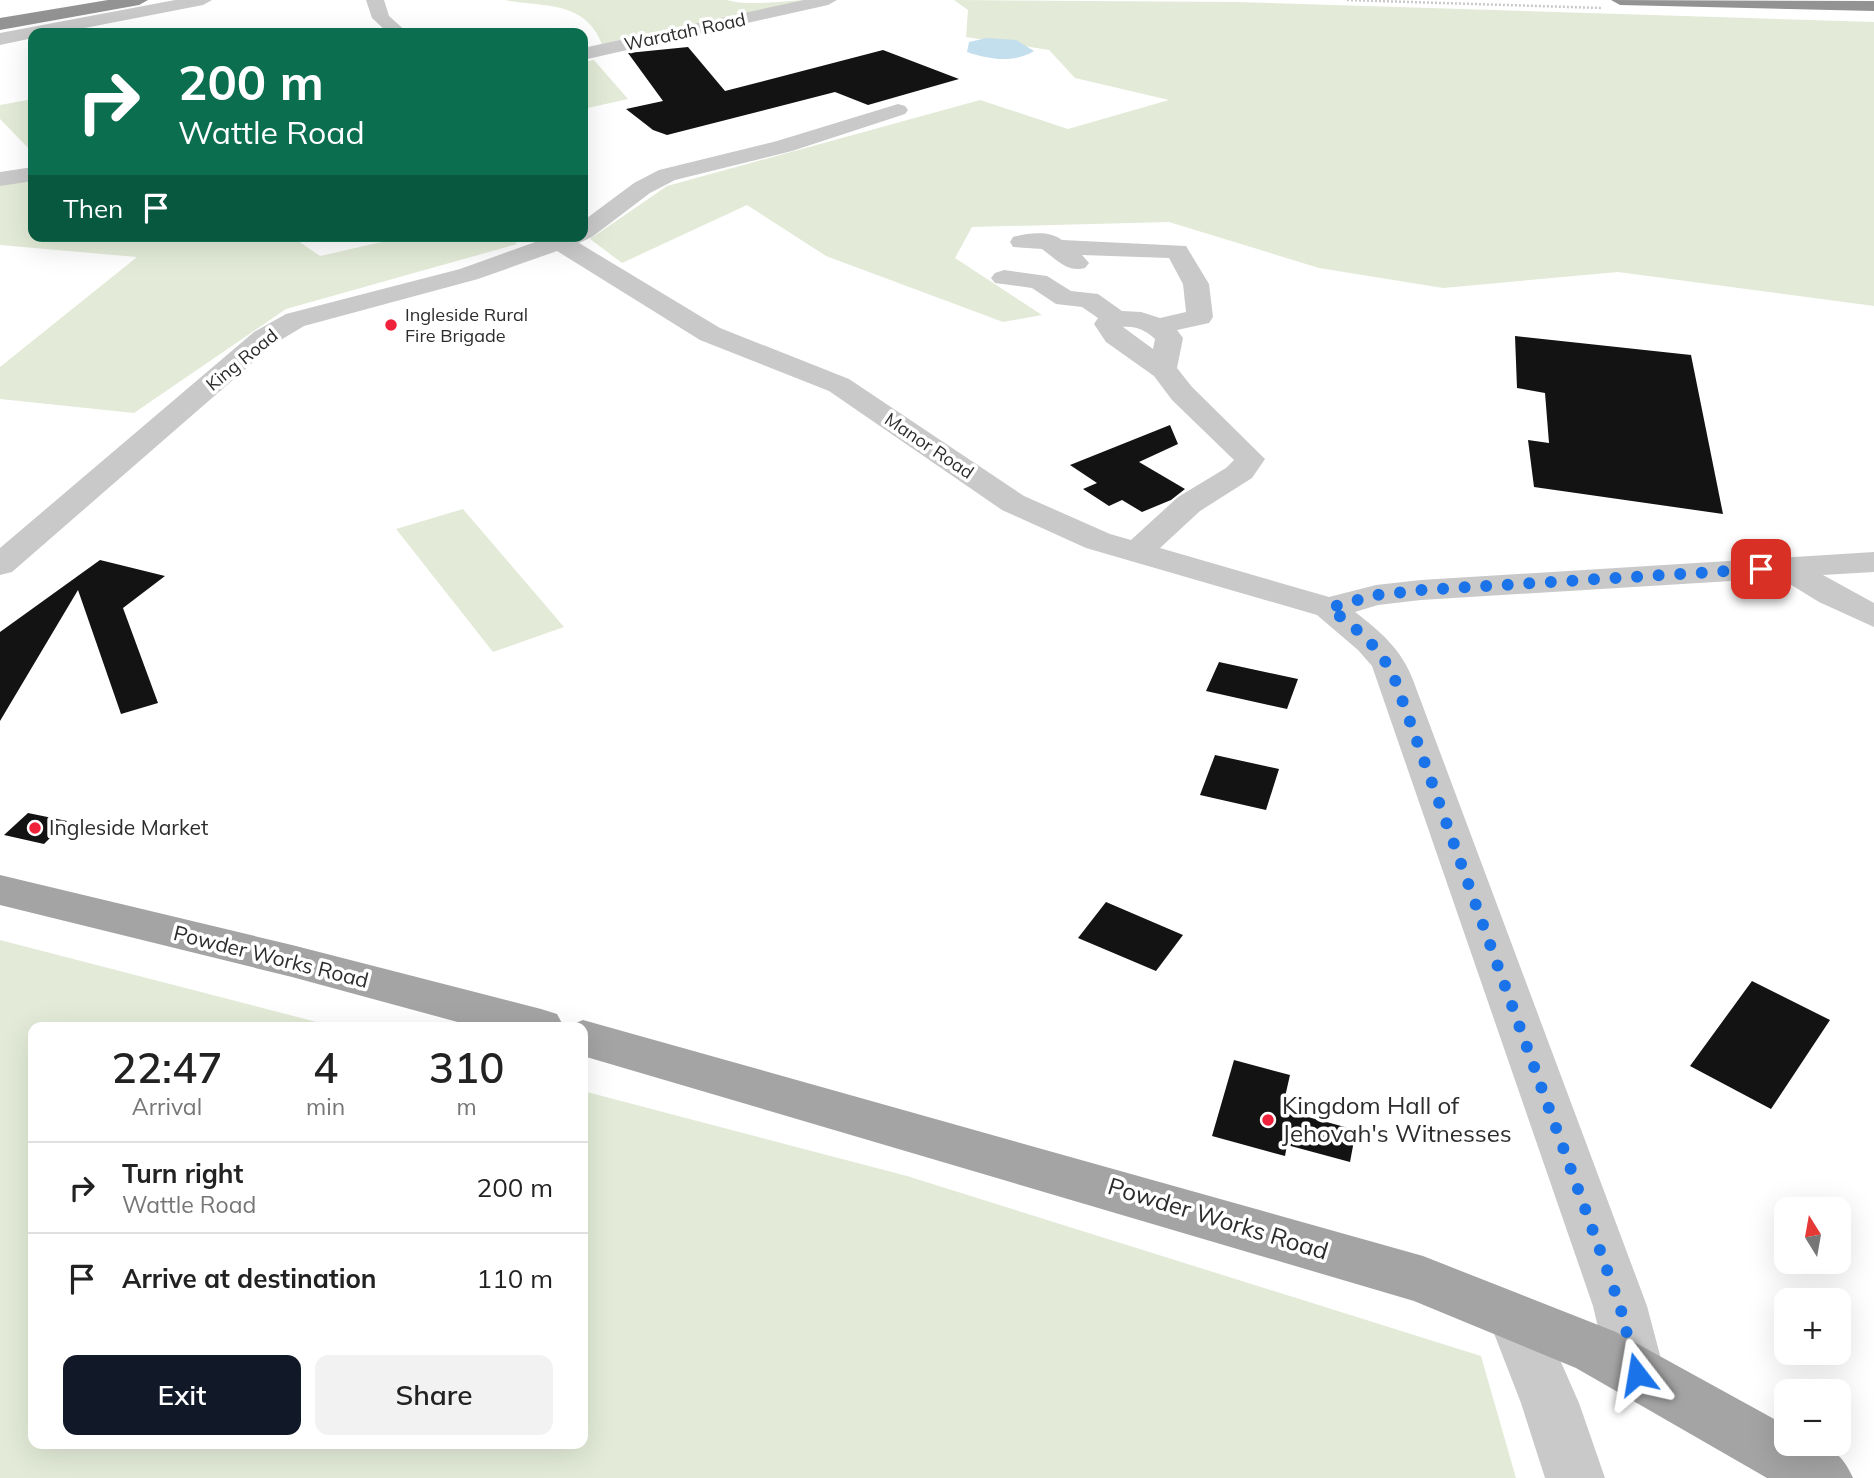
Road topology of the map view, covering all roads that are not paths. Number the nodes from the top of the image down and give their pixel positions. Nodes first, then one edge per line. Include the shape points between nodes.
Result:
1 (112, 0) edge
2 (139, 0) edge
3 (203, 0) edge
4 (375, 0) edge
5 (828, 0) edge
6 (1620, 0) edge
7 (1849, 0) edge
8 (1874, 1) edge
9 (74, 5) edge
10 (1874, 6) edge
11 (0, 14) edge
12 (0, 24) edge
13 (57, 28) edge
14 (393, 28) edge
15 (28, 34) edge
16 (0, 39) edge
17 (588, 53) edge
18 (898, 110) dead end
19 (28, 175) edge
20 (0, 179) edge
21 (588, 223) edge
22 (554, 242) edge
23 (574, 242) edge
24 (1022, 242) dead end
25 (1058, 247) junction
26 (1004, 278) dead end
27 (1070, 299) junction
28 (1116, 319) junction
29 (1160, 326) junction
30 (1164, 370) junction
31 (1139, 552) junction
32 (1874, 562) edge
33 (0, 565) edge
34 (1787, 568) junction
35 (1329, 608) junction
36 (1874, 616) edge
37 (0, 890) edge
38 (522, 1022) edge
39 (588, 1039) edge
40 (1516, 1318) junction
41 (1637, 1374) junction
42 (1575, 1478) edge
43 (1824, 1478) edge

1 - 9 highway
2 - 9 highway
3 - 13 street
4 - 14 street via 381,18
5 - 17 street, Waratah Road
6 - 10 highway
7 - 8 highway
9 - 11 highway
9 - 12 highway
15 - 16 street
18 - 21 street, King Road via 667,175
19 - 20 street
22 - 33 street, King Road via 469,274 295,320 264,338
23 - 31 street, Manor Road via 710,334 839,385 1013,503 1098,541
24 - 25 street via 1048,241
25 - 27 street via 1072,257 1087,280
25 - 29 street via 1171,244 1196,285 1200,317
26 - 27 street via 1038,281
27 - 28 street
28 - 29 street
28 - 30 street via 1107,324 1116,336
29 - 30 street via 1169,338
30 - 31 street via 1180,394 1230,435 1250,459 1243,473 1203,494 1159,528
31 - 35 street, Manor Road
32 - 34 street
34 - 35 street via 1422,590 1376,595
34 - 36 street
35 - 41 street via 1371,642 1389,664 1620,1306
37 - 38 main road, Powder Works Road
39 - 40 main road, Powder Works Road via 1423,1280
40 - 41 main road, Powder Works Road via 1596,1350
40 - 42 street
41 - 43 main road, Powder Works Road

